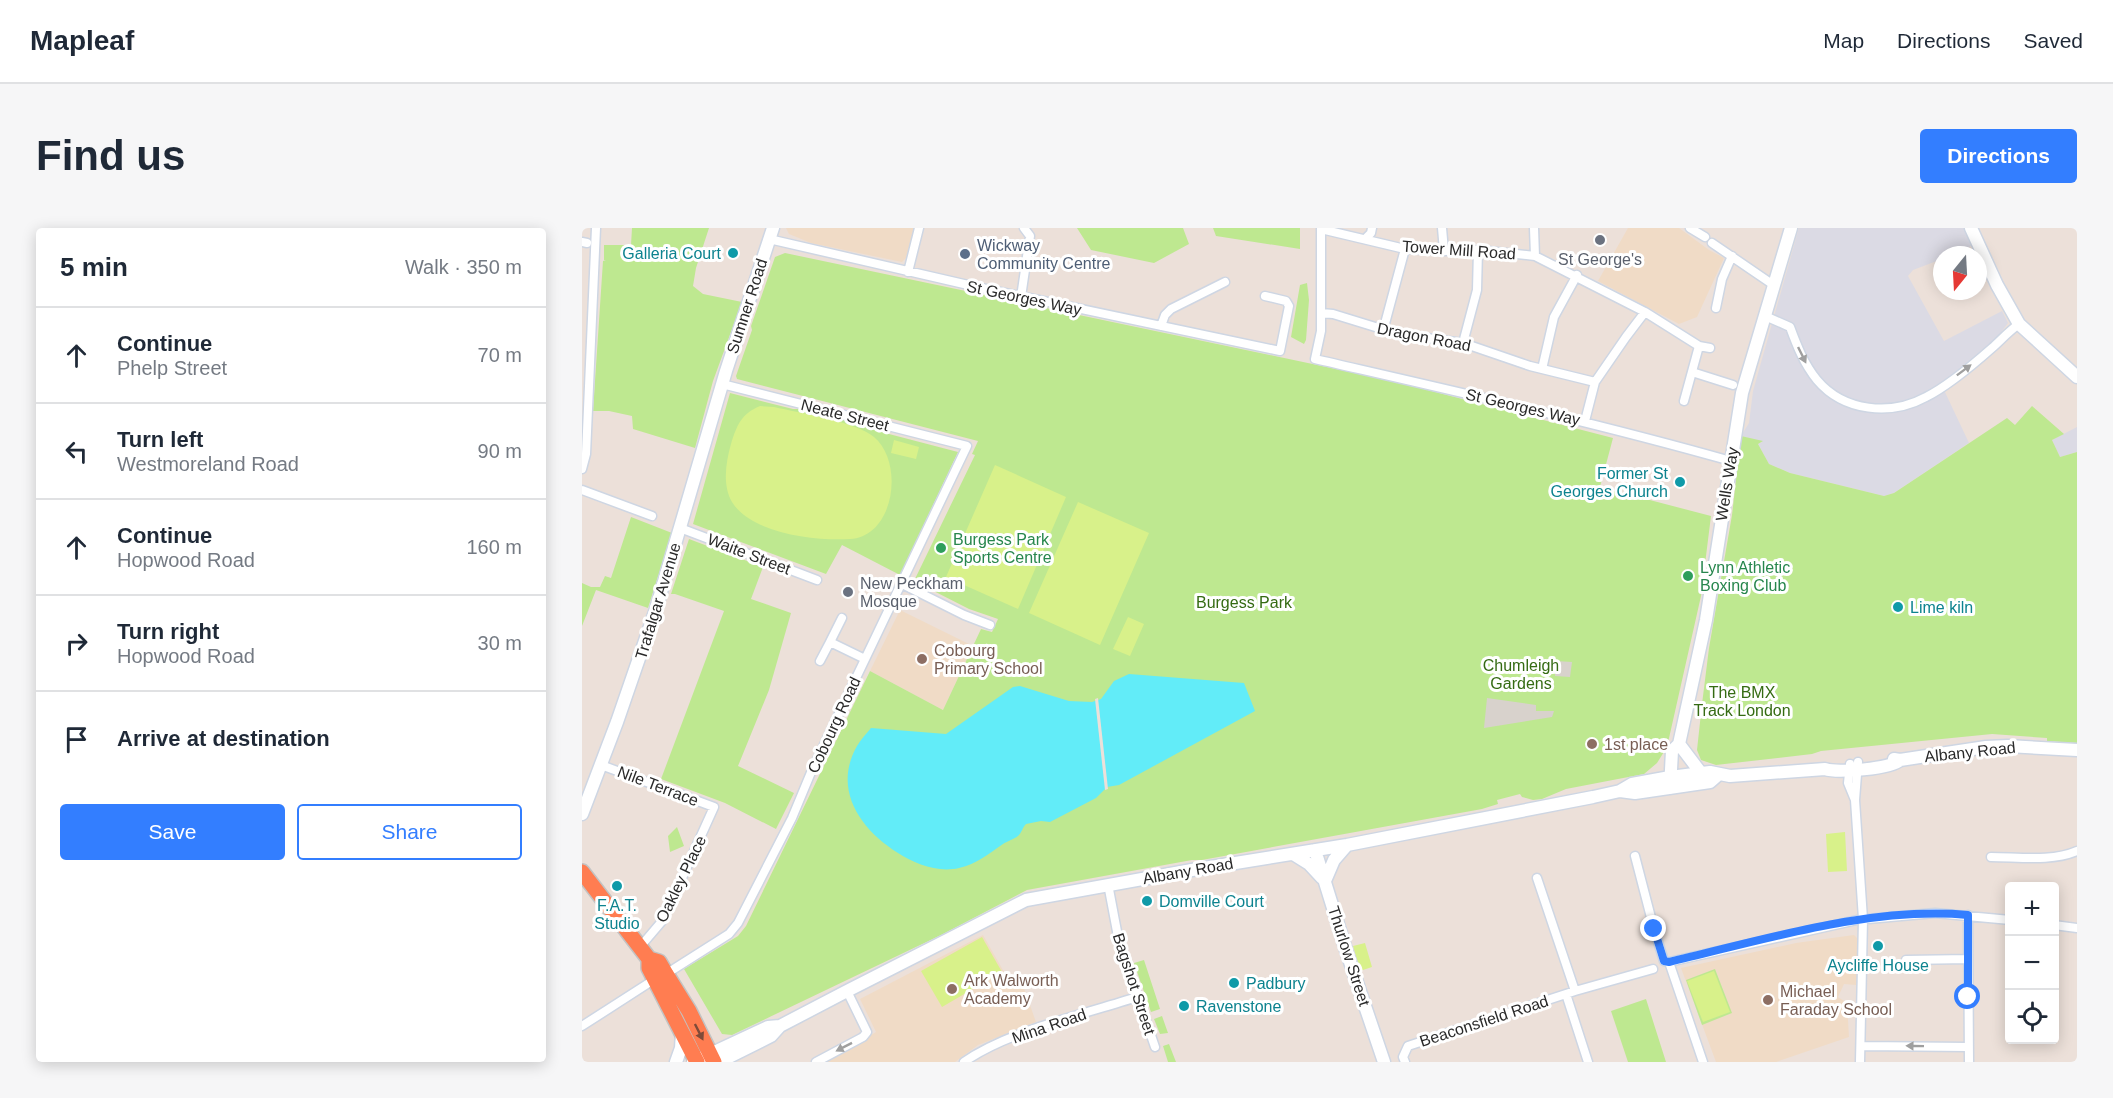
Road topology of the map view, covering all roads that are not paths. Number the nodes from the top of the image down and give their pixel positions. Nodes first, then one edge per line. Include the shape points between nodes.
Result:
1 (596, 228) edge
2 (920, 228) edge
3 (1024, 228) edge
4 (1372, 228) edge
5 (1442, 228) edge
6 (1534, 228) edge
7 (1690, 228) edge
8 (1791, 228) edge
9 (1971, 228) edge
10 (1321, 229) edge
11 (771, 233) edge
12 (1365, 239) junction
13 (1405, 249) junction
14 (1478, 250) junction
15 (1444, 251) junction
16 (1535, 255) junction
17 (1732, 256) junction
18 (908, 272) junction
19 (1577, 275) junction
20 (1225, 282) dead end
21 (1775, 286) junction
22 (1265, 296) dead end
23 (1021, 297) junction
24 (1716, 308) dead end
25 (1645, 312) junction
26 (1321, 313) junction
27 (1765, 316) junction
28 (2019, 324) junction
29 (1161, 326) junction
30 (1383, 331) junction
31 (1463, 343) junction
32 (1699, 346) junction
33 (1710, 348) dead end
34 (1542, 369) junction
35 (1692, 372) junction
36 (2077, 377) edge
37 (1595, 382) junction
38 (722, 384) junction
39 (1733, 385) dead end
40 (1684, 401) dead end
41 (1585, 422) junction
42 (967, 446) joint
43 (1731, 461) junction
44 (582, 469) edge
45 (582, 490) edge
46 (652, 516) dead end
47 (680, 528) junction
48 (817, 580) dead end
49 (902, 584) junction
50 (842, 618) dead end
51 (990, 625) dead end
52 (830, 642) junction
53 (865, 658) junction
54 (820, 661) dead end
55 (1682, 748) junction
56 (2077, 750) edge
57 (601, 765) junction
58 (1854, 766) junction
59 (1701, 773) junction
60 (1718, 775) junction
61 (1683, 780) junction
62 (1670, 782) junction
63 (714, 807) joint
64 (582, 814) edge
65 (1347, 845) junction
66 (1315, 850) junction
67 (2077, 851) edge
68 (1293, 854) junction
69 (1635, 856) dead end
70 (1991, 857) dead end
71 (582, 872) edge
72 (1537, 878) dead end
73 (1325, 881) junction
74 (1108, 884) junction
75 (1968, 915) junction
76 (1863, 919) junction
77 (2005, 919) edge
78 (2059, 926) edge
79 (2077, 928) edge
80 (644, 953) junction
81 (1968, 959) junction
82 (1905, 960) dead end
83 (1669, 962) junction
84 (1653, 969) dead end
85 (661, 976) junction
86 (848, 991) junction
87 (1575, 991) junction
88 (1566, 994) junction
89 (1137, 997) junction
90 (582, 1026) edge
91 (682, 1032) junction
92 (1862, 1046) junction
93 (1155, 1047) dead end
94 (1968, 1047) junction
95 (705, 1060) edge
96 (676, 1062) edge
97 (816, 1062) edge
98 (964, 1062) edge
99 (1384, 1062) edge
100 (1405, 1062) edge
101 (1588, 1062) edge
102 (1703, 1062) edge
103 (1860, 1062) edge
104 (1969, 1062) edge

1 - 44 street via 586,454
2 - 18 street
3 - 23 street via 1030,236
4 - 12 street
5 - 15 street
6 - 16 street
7 - 17 street
8 - 21 main road, Wells Way
9 - 28 main road
10 - 12 street, Tower Mill Road
10 - 26 street
11 - 18 street, St Georges Way
11 - 38 main road, Sumner Road
12 - 13 street, Tower Mill Road
13 - 15 street, Tower Mill Road
13 - 30 street
14 - 15 street, Tower Mill Road
14 - 16 street, Tower Mill Road
14 - 31 street via 1477,290
16 - 19 street, Tower Mill Road
17 - 21 street
17 - 24 street
18 - 23 street, St Georges Way
19 - 25 street, Tower Mill Road
19 - 34 street via 1554,317
20 - 29 street via 1171,309
21 - 27 main road, Wells Way
22 - 29 street, St Georges Way via 1286,301 1289,306 1280,351
23 - 29 street, St Georges Way
25 - 32 street, Tower Mill Road
25 - 37 street
26 - 30 street, Dragon Road
26 - 41 street, St Georges Way via 1322,346 1318,360
27 -> 28 street via 1790,327 1803,360 1818,381 1838,398 1875,408 1894,408 1928,396
27 - 43 main road, Wells Way via 1742,393
28 - 36 main road
30 - 31 street, Dragon Road
31 - 34 street, Dragon Road
32 - 33 street, Tower Mill Road
32 - 35 street
34 - 37 street, Dragon Road
35 - 39 street
35 - 40 street
37 - 41 street
38 - 42 street, Neate Street
38 - 47 main road, Trafalgar Avenue
41 - 43 street, St Georges Way
42 - 49 street, Cobourg Road
43 - 55 main road, Wells Way
45 - 46 street
47 - 48 street, Waite Street
47 - 57 main road, Trafalgar Avenue
49 - 51 street
49 - 53 street, Cobourg Road
50 - 52 street
52 - 53 street
52 - 54 street
53 - 85 street, Cobourg Road via 792,818 738,923 729,934
55 - 59 main road
55 - 61 main road, Wells Way
55 - 62 main road, Wells Way via 1672,751
56 - 58 main road, Albany Road via 1986,747 1897,763
57 - 63 street, Nile Terrace
57 - 64 main road, Trafalgar Avenue
58 - 60 main road, Albany Road
58 - 76 street
59 - 60 main road, Albany Road
59 - 61 main road, Albany Road
60 - 61 main road, Albany Road via 1710,782
61 - 62 main road, Albany Road
62 - 65 main road, Albany Road via 1635,793 1620,791
63 - 80 street, Oakley Place
65 - 66 main road, Albany Road
65 - 73 main road
66 - 68 main road, Albany Road
66 - 73 main road, Thurlow Street
67 - 70 street via 2068,855
68 - 73 main road via 1310,864
68 - 74 main road, Albany Road
69 - 83 street via 1664,961
71 - 80 highway
72 - 87 street
73 - 99 main road, Thurlow Street
74 - 86 main road, Albany Road via 1026,900
74 - 89 street, Bagshot Street via 1119,942
75 - 76 street via 1935,913
75 - 77 street
75 - 81 street
76 - 83 street
76 - 92 street
78 - 79 street
80 - 85 highway via 648,968
81 - 82 street
81 - 94 street
83 - 102 street
84 - 87 street, Beaconsfield Road
85 - 90 street, Cobourg Road
85 - 91 highway
85 -> 95 highway
86 - 95 main road, Albany Road
86 -> 97 street via 867,1032 863,1038
87 - 88 street, Beaconsfield Road
88 - 100 street, Beaconsfield Road via 1408,1046
88 - 101 street
89 - 93 street, Bagshot Street
89 - 98 street, Mina Road via 1023,1034 981,1050
91 - 95 highway
91 - 96 main road
94 -> 92 street
92 - 103 street
94 - 104 street

